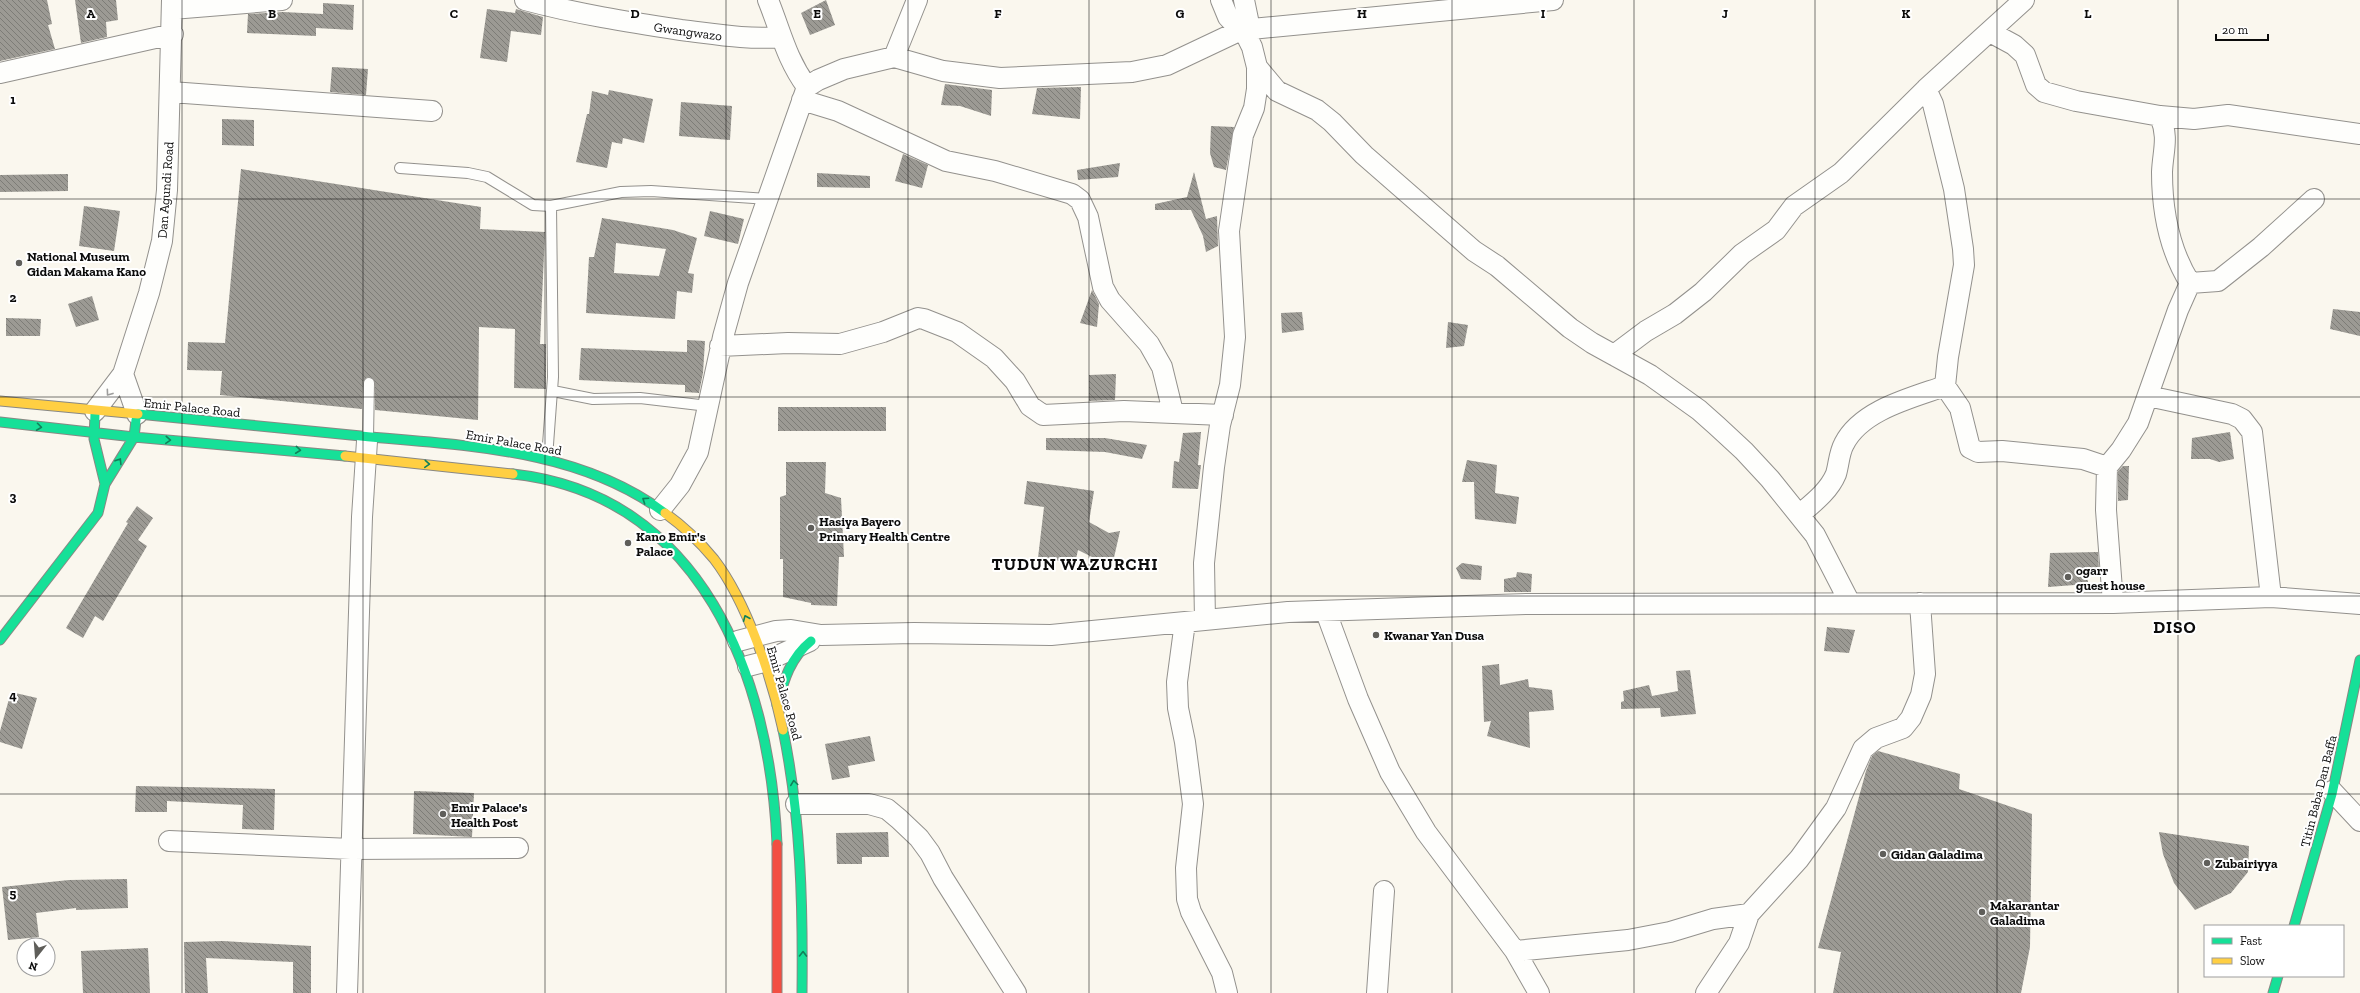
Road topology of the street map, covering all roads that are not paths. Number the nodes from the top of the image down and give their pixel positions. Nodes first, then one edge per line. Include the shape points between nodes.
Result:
1 (282, 0) edge
2 (525, 0) edge
3 (768, 0) edge
4 (917, 0) edge
5 (1220, 0) edge
6 (1244, 0) edge
7 (1553, 0) edge
8 (2024, 0) edge
9 (172, 4) edge
10 (1476, 4) edge
11 (1246, 29) junction
12 (1990, 32) junction
13 (173, 34) junction
14 (781, 37) junction
15 (894, 57) junction
16 (1257, 67) junction
17 (0, 73) edge
18 (1926, 89) junction
19 (170, 92) junction
20 (804, 93) junction
21 (432, 111) dead end
22 (2160, 116) junction
23 (2360, 134) edge
24 (400, 168) dead end
25 (767, 199) junction
26 (2314, 199) dead end
27 (551, 206) junction
28 (2190, 283) junction
29 (720, 346) junction
30 (1614, 355) junction
31 (123, 374) junction
32 (369, 383) dead end
33 (1945, 386) junction
34 (553, 390) junction
35 (2148, 396) junction
36 (0, 402) edge
37 (708, 406) junction
38 (95, 412) junction
39 (1173, 412) junction
40 (137, 414) junction
41 (1223, 415) junction
42 (0, 422) edge
43 (94, 433) junction
44 (134, 437) junction
45 (368, 437) junction
46 (365, 458) junction
47 (547, 458) junction
48 (2107, 467) junction
49 (105, 484) junction
50 (660, 510) junction
51 (1799, 514) junction
52 (2271, 597) junction
53 (1850, 603) junction
54 (1920, 603) junction
55 (2113, 603) junction
56 (2360, 604) edge
57 (1326, 612) junction
58 (1205, 620) junction
59 (1185, 622) junction
60 (754, 636) junction
61 (816, 638) junction
62 (0, 640) edge
63 (734, 642) junction
64 (2360, 660) edge
65 (764, 662) junction
66 (744, 667) junction
67 (777, 706) junction
68 (2332, 791) junction
69 (796, 804) junction
70 (2360, 821) edge
71 (169, 841) dead end
72 (518, 848) dead end
73 (351, 849) junction
74 (1384, 891) dead end
75 (1749, 914) junction
76 (2294, 925) edge
77 (1515, 951) junction
78 (2278, 977) edge
79 (347, 993) edge
80 (777, 993) edge
81 (802, 993) edge
82 (1016, 993) edge
83 (1227, 993) edge
84 (1377, 993) edge
85 (1539, 993) edge
86 (1706, 993) edge
87 (2273, 993) edge

1 - 9 street
2 - 14 street, Gwangwazo via 639,24 730,37
3 - 14 street
4 - 15 street
5 - 11 street via 1228,17
6 - 11 street
7 - 10 street
8 - 12 street
9 - 13 street, Dan Agundi Road
10 - 11 street
11 - 15 street via 1167,66 1112,74 1000,78 974,76 943,71
11 - 16 street
12 - 18 street
12 - 22 street via 2014,45 2025,55 2036,85 2044,92 2076,101
13 - 17 street
13 - 19 street, Dan Agundi Road
14 - 20 street
15 - 20 street via 844,69 818,80
16 - 30 street via 1277,91 1317,110 1332,122 1364,155 1474,250 1497,266 1570,328
16 - 41 street via 1254,108 1243,135 1229,231 1235,337 1230,385
18 - 30 street via 1841,174 1794,206 1776,230 1742,254 1703,292 1675,314 1646,330
18 - 33 street via 1933,104 1954,189 1963,249 1964,265
19 - 21 street
19 - 31 street, Dan Agundi Road via 166,217 149,293
20 - 25 street
20 - 39 street via 946,161 1026,178 1076,196 1085,207 1103,287 1110,300 1149,344 1162,367
22 - 23 street via 2194,119 2228,115
22 - 28 street via 2166,135 2162,172 2168,222 2179,264
24 - 27 lane via 468,173 487,177 511,190 524,201 533,205
25 - 27 lane via 651,191 621,192
25 - 29 street via 738,283
26 - 28 street via 2261,247 2218,281
27 - 34 lane
28 - 35 street
29 - 37 street
29 - 39 street via 840,344 883,332 918,318 957,332 994,358 1015,381 1030,406 1043,414
30 - 51 street via 1650,375 1699,410 1744,451
31 -> 38 street, Dan Agundi Road
31 - 40 street
32 - 45 lane
33 - 48 street via 1960,408 1970,448 1974,451 2002,451 2083,459
33 - 51 street via 1905,400 1861,423 1844,444 1831,483 1821,496
34 - 37 lane via 593,400 640,398
34 - 47 lane
35 - 48 street via 2130,438
35 - 52 street via 2232,414 2242,419 2252,432
36 - 38 main road, Emir Palace Road
37 - 50 street via 698,452 690,469
38 - 40 main road, Emir Palace Road
38 - 43 main road
39 - 41 street
40 - 44 main road
40 - 45 main road, Emir Palace Road
41 - 58 street via 1214,467 1204,563
42 -> 43 main road
43 - 44 main road
43 - 49 main road
44 -> 46 main road
49 -> 44 main road
45 - 46 street
45 - 47 main road, Emir Palace Road via 467,446
46 -> 63 main road via 471,468 546,479 578,488 599,498 642,523 689,565 709,593
46 - 73 street
50 -> 47 main road, Emir Palace Road via 604,477
48 - 55 street via 2106,510
49 - 62 main road via 98,513 89,527
60 -> 50 main road, Emir Palace Road via 739,601 707,551
51 - 53 street via 1824,549
52 - 55 street
52 - 56 street
53 - 54 street
53 - 57 street via 1527,604
54 - 55 street
54 - 75 street via 1925,674 1918,707 1912,718 1903,728 1867,744 1836,808 1816,839
57 - 58 street
57 - 77 street via 1358,699 1390,772 1426,832
58 - 59 street
59 - 61 street via 1051,635 914,633
59 - 83 street via 1177,682 1178,708 1193,804 1186,873 1187,900 1222,973
60 - 61 street via 791,630
60 - 63 street
60 - 65 main road, Emir Palace Road
61 - 65 street
61 - 67 main road via 796,655 786,670
63 - 66 main road
64 - 68 main road, Titin Baba Dan Baffa via 2353,703
65 - 66 street
65 - 67 main road, Emir Palace Road
66 - 80 main road via 768,761 776,821
69 -> 67 main road, Emir Palace Road via 790,756
68 - 70 street
68 - 76 main road, Titin Baba Dan Baffa
81 -> 69 main road, Emir Palace Road via 804,901
69 - 82 street via 869,804 887,809 899,818 930,853 943,878
71 - 73 street
72 - 73 street
73 - 79 street
74 - 84 street
75 - 77 street via 1713,919 1670,932 1628,940
75 - 86 street via 1739,943
77 - 85 street
78 - 87 main road

